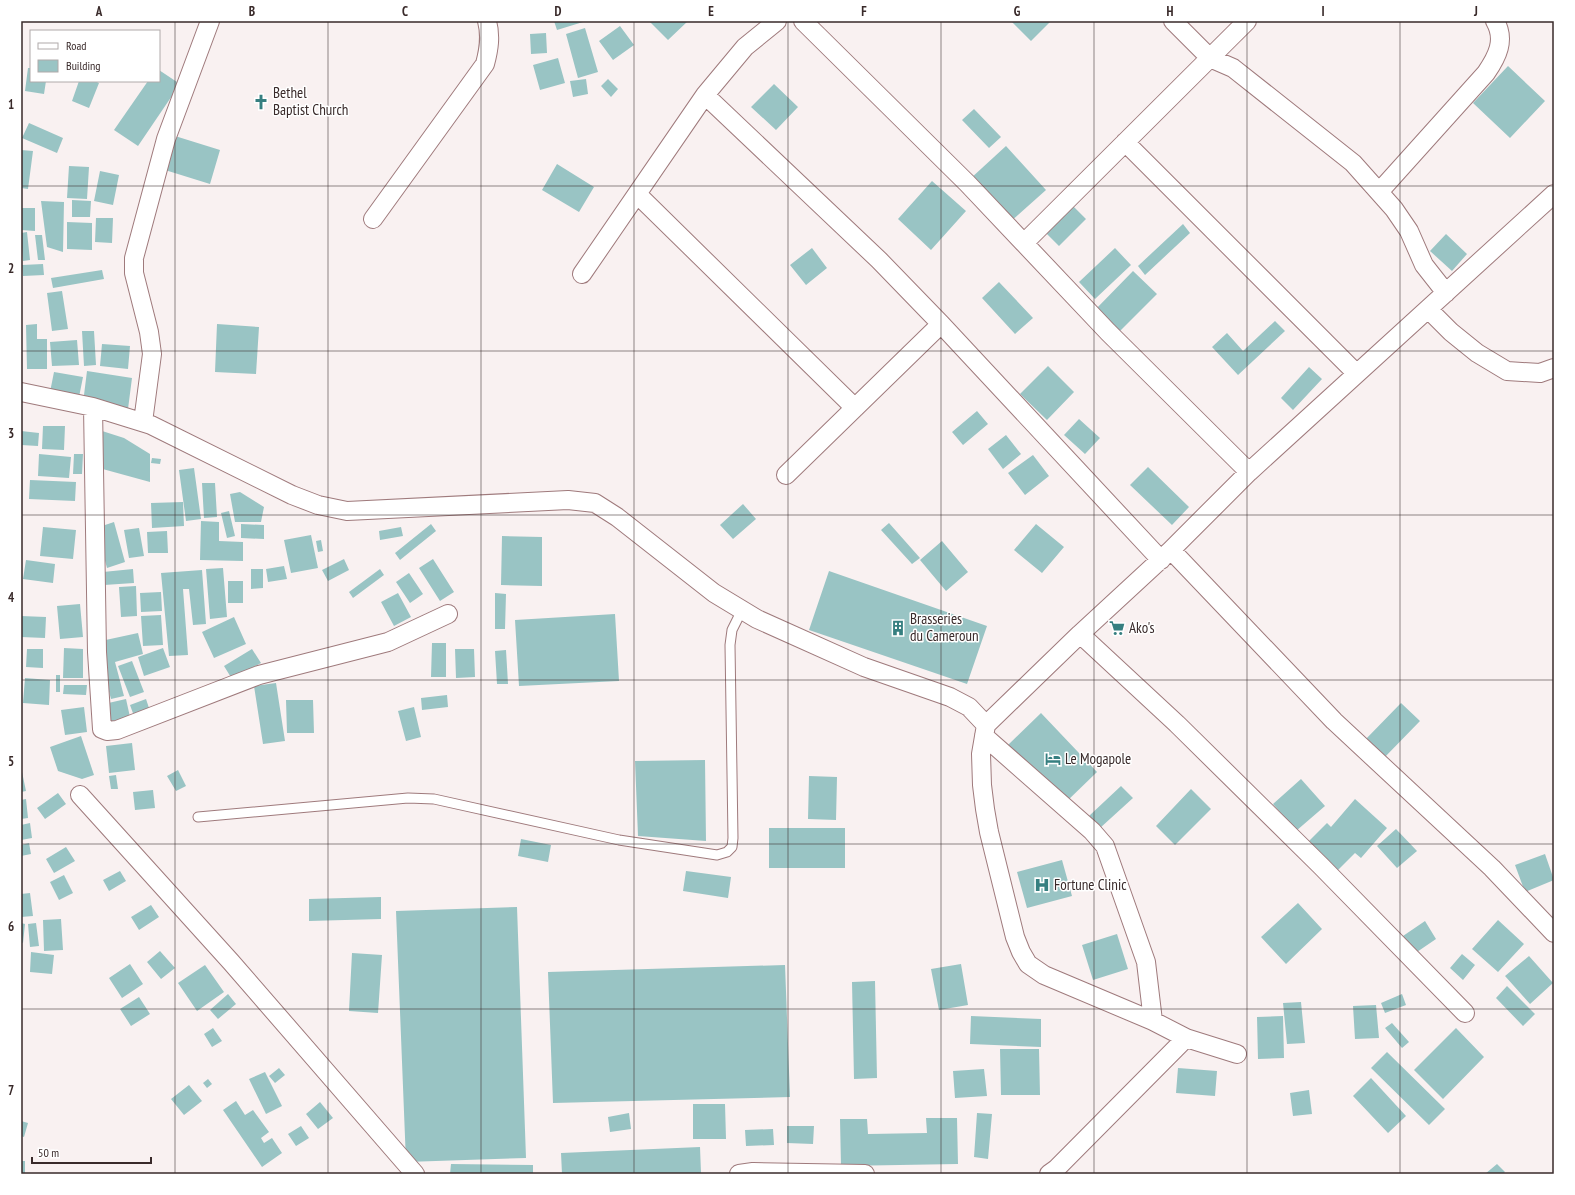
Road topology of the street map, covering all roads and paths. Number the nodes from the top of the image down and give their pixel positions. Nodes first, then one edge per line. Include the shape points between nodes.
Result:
1 (210, 21) edge
2 (487, 21) edge
3 (803, 21) edge
4 (1173, 21) edge
5 (1247, 21) edge
6 (1495, 21) edge
7 (770, 23) edge
8 (1210, 58) junction
9 (705, 95) junction
10 (1125, 142) junction
11 (1379, 192) junction
12 (637, 194) junction
13 (1554, 194) edge
14 (373, 219) dead end
15 (1024, 243) junction
16 (582, 274) dead end
17 (1446, 293) junction
18 (1428, 309) junction
19 (941, 324) junction
20 (1554, 368) edge
21 (1356, 374) junction
22 (21, 392) edge
23 (93, 407) junction
24 (855, 408) junction
25 (143, 422) junction
26 (1249, 472) junction
27 (786, 475) dead end
28 (1166, 555) junction
29 (742, 610) junction
30 (448, 614) dead end
31 (1080, 634) junction
32 (985, 730) junction
33 (80, 795) dead end
34 (198, 817) dead end
35 (1554, 933) edge
36 (1464, 1013) dead end
37 (1153, 1021) junction
38 (1186, 1038) junction
39 (1237, 1054) dead end
40 (415, 1174) edge
41 (739, 1174) edge
42 (864, 1174) edge
43 (1049, 1174) edge

1 - 25 street via 166,139 134,258 134,273 152,354
2 - 14 street via 490,32 485,64
3 - 15 street
4 - 8 street
5 - 8 street
6 - 11 street via 1499,28 1501,43 1493,63
7 - 9 street via 745,47
8 - 10 street
8 - 11 street via 1233,68 1251,82 1353,163
9 - 12 street
9 - 19 street via 879,260
10 - 15 street
10 - 21 street
11 - 17 street via 1409,231 1424,265
12 - 16 street
12 - 24 street
13 - 17 street
15 - 26 street via 1108,332
17 - 18 street
18 - 20 street via 1477,353 1507,371 1540,373
18 - 21 street
19 - 24 street
19 - 28 street
21 - 26 street
22 - 23 street
23 - 25 street
23 - 30 street via 97,652 102,729 117,730 259,675 388,642
24 - 27 street
25 - 29 street via 292,495 318,505 347,511 568,500 596,503 714,593
26 - 28 street
28 - 31 street
28 - 35 street via 1334,720 1492,868
29 - 32 street via 864,667 950,697 969,707
29 - 34 lane via 732,630 730,645 733,838 732,847 727,852 717,855 618,840 434,799 408,798
31 - 32 street
31 - 36 street via 1183,729
32 - 37 street via 1105,846 1146,962
32 - 37 street via 981,754 985,809 1015,937 1021,952 1028,964 1044,975
33 - 40 street via 231,962
37 - 38 street
38 - 39 street
38 - 43 street
41 - 42 street

